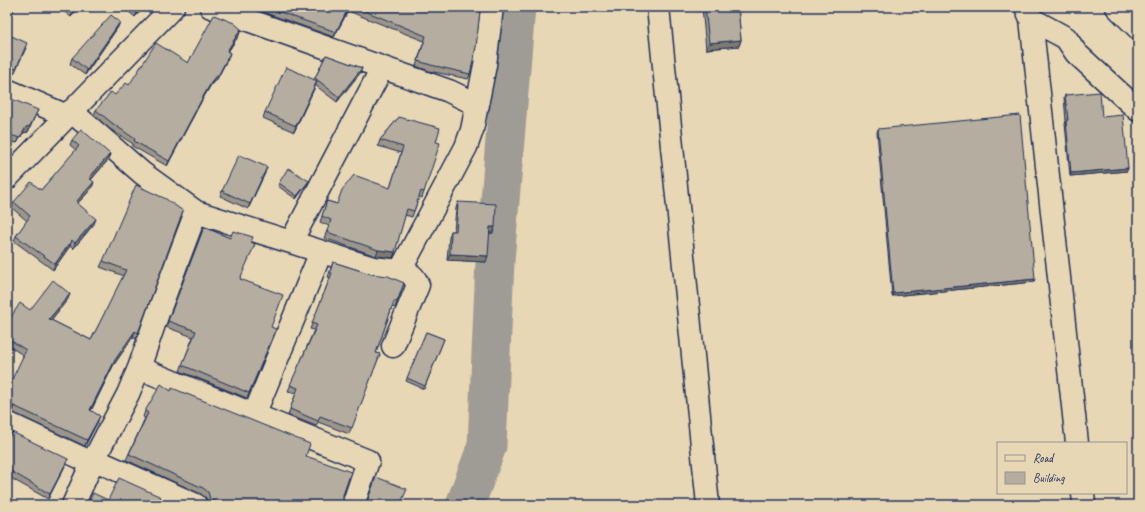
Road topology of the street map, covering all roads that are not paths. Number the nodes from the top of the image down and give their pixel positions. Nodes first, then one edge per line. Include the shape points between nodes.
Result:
1 (210, 7) edge
2 (492, 7) edge
3 (658, 7) edge
4 (1117, 7) edge
5 (1134, 7) edge
6 (171, 8) edge
7 (1138, 12) edge
8 (1028, 13) edge
9 (1138, 28) edge
10 (382, 68) junction
11 (7, 90) edge
12 (478, 105) junction
13 (1138, 110) edge
14 (69, 114) junction
15 (7, 178) edge
16 (196, 212) junction
17 (291, 242) junction
18 (321, 252) junction
19 (400, 271) junction
20 (393, 346) dead end
21 (139, 368) junction
22 (254, 415) junction
23 (7, 423) edge
24 (1077, 442) edge
25 (93, 461) junction
26 (1083, 494) edge
27 (73, 505) edge
28 (196, 505) edge
29 (353, 505) edge
30 (708, 505) edge
31 (1084, 505) edge

1 - 10 main road
2 - 12 main road
3 - 30 main road
4 - 9 main road
5 - 7 main road
6 - 14 main road
8 - 13 main road via 1066,38 1076,53
8 - 24 main road
10 - 12 main road via 449,91
10 - 17 main road
11 - 14 main road
12 - 19 main road via 466,147
14 - 15 main road
14 - 16 main road via 142,173
16 - 17 main road
16 - 21 main road
17 - 18 main road
18 - 19 main road via 373,268
18 - 22 main road
19 - 20 main road via 409,272 418,285
21 - 22 main road
21 - 25 main road
22 - 29 main road via 368,461
23 - 25 main road
25 - 27 main road
25 - 28 main road
26 - 31 main road

